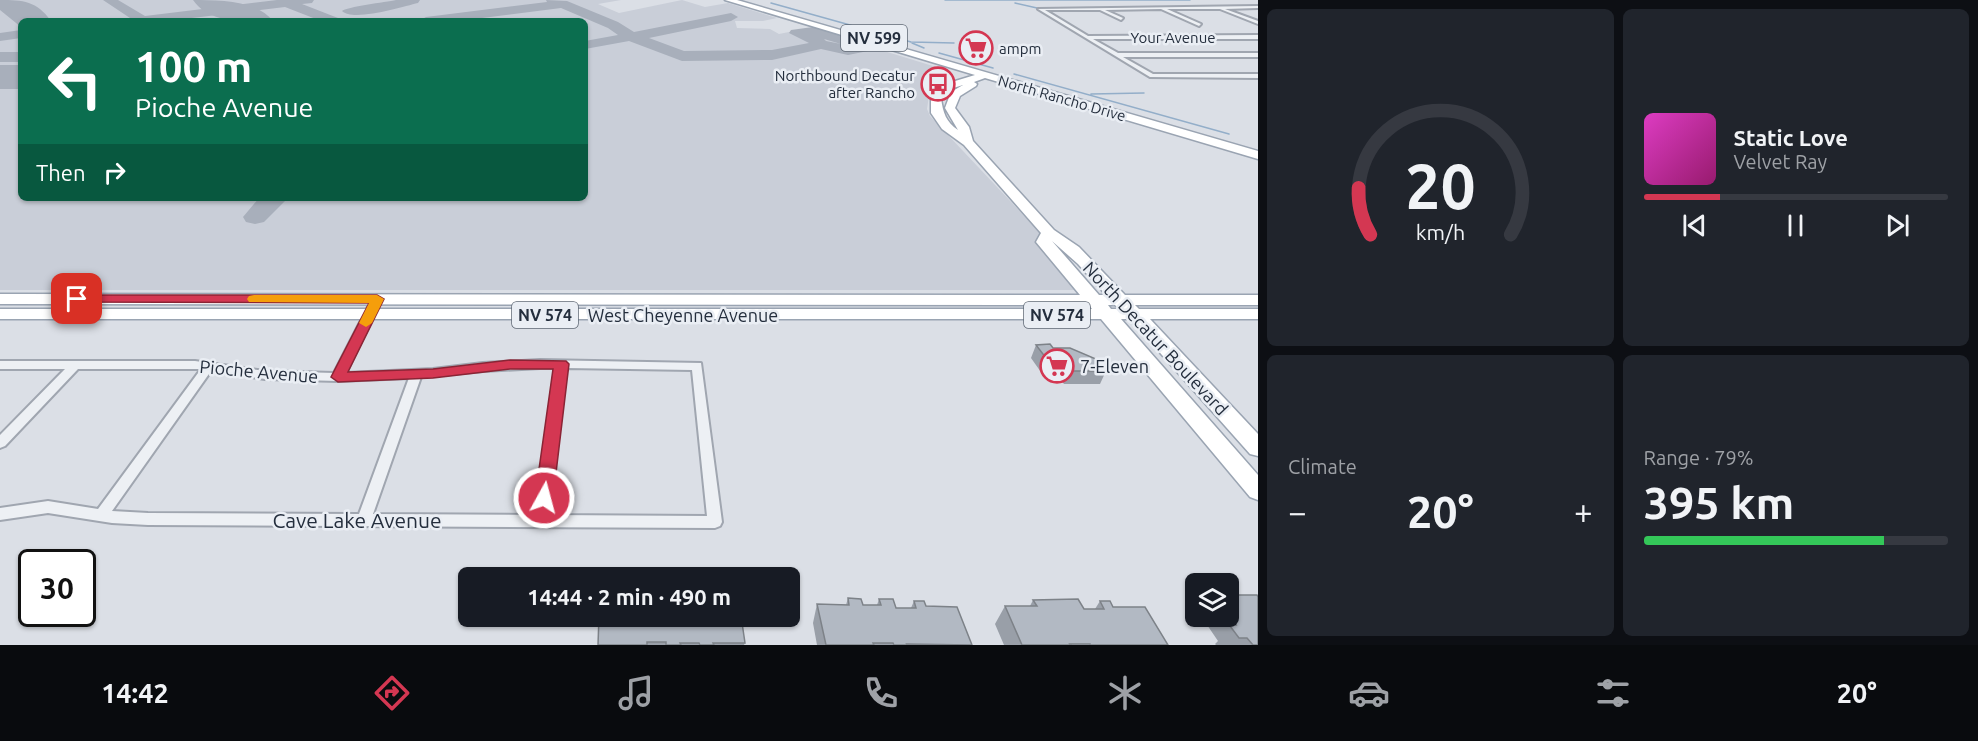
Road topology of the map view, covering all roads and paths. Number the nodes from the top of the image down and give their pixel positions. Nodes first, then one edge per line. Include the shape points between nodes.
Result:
1 (729, 0) edge
2 (748, 1) edge
3 (1216, 7) junction
4 (1258, 7) edge
5 (1099, 8) junction
6 (1160, 8) junction
7 (1121, 19) dead end
8 (1256, 22) edge
9 (1199, 25) dead end
10 (835, 31) junction
11 (1087, 37) junction
12 (1258, 37) edge
13 (876, 38) junction
14 (1118, 55) junction
15 (1258, 55) edge
16 (923, 58) junction
17 (992, 75) junction
18 (1258, 76) edge
19 (973, 84) junction
20 (1020, 85) junction
21 (946, 87) junction
22 (968, 142) junction
23 (1235, 145) junction
24 (1258, 149) edge
25 (1258, 155) edge
26 (1049, 233) junction
27 (0, 299) edge
28 (96, 299) junction
29 (1258, 300) edge
30 (1106, 305) junction
31 (373, 307) junction
32 (0, 314) edge
33 (81, 314) junction
34 (1258, 314) edge
35 (1136, 315) junction
36 (0, 364) edge
37 (75, 364) junction
38 (561, 364) junction
39 (209, 366) junction
40 (416, 374) junction
41 (338, 377) junction
42 (0, 443) edge
43 (1258, 448) edge
44 (1258, 491) edge
45 (0, 514) edge
46 (102, 515) junction
47 (364, 520) junction
48 (541, 521) junction
49 (715, 522) joint

1 - 10 main road, North Rancho Drive / NV 599
2 - 13 main road, North Rancho Drive / NV 599
3 - 4 street
3 - 6 street
3 - 8 street
5 - 6 street
5 - 7 street
5 - 11 street via 1040,9
6 - 9 street
10 - 13 main road
10 - 16 main road, North Rancho Drive / NV 599
11 - 12 street, Your Avenue
11 - 14 street
13 - 17 main road, North Rancho Drive / NV 599
14 - 15 street
14 - 18 street via 1152,76
16 - 17 main road, North Rancho Drive / NV 599
16 - 21 main road, North Decatur Boulevard via 956,73 957,78
17 - 19 main road, North Decatur Boulevard
17 - 20 main road, North Rancho Drive / NV 599
17 - 21 main road
17 - 23 main road, North Rancho Drive / NV 599
19 - 20 main road
19 - 22 main road, North Decatur Boulevard via 955,94 950,108
20 - 23 main road, North Rancho Drive / NV 599
21 - 22 main road, North Decatur Boulevard via 936,98 936,113 946,127
22 - 26 main road, North Decatur Boulevard
23 - 24 main road, North Rancho Drive / NV 599
23 - 25 main road, North Rancho Drive / NV 599
26 - 30 main road, North Decatur Boulevard via 1066,242
26 - 30 main road, North Decatur Boulevard via 1044,242
27 - 28 main road, West Cheyenne Avenue / NV 574
28 - 31 main road, West Cheyenne Avenue / NV 574
28 - 33 main road
29 - 30 main road, West Cheyenne Avenue
30 - 31 main road, West Cheyenne Avenue / NV 574
30 - 35 main road, West Cheyenne Avenue / NV 574
30 - 44 main road, North Decatur Boulevard
31 - 33 main road, West Cheyenne Avenue / NV 574
31 - 41 street
32 - 33 main road, West Cheyenne Avenue / NV 574
34 - 35 main road, West Cheyenne Avenue
35 - 43 main road, North Decatur Boulevard
36 - 37 street, Pioche Avenue
37 - 39 street, Pioche Avenue
37 - 42 street
38 - 40 street, Pioche Avenue
38 - 48 street
38 - 49 street, Pioche Avenue via 697,366
39 - 41 street, Pioche Avenue via 265,375
39 - 46 street
40 - 41 street, Pioche Avenue
40 - 47 street
45 - 46 street, Cave Lake Avenue via 48,507
46 - 47 street, Cave Lake Avenue via 148,519
47 - 48 street, Cave Lake Avenue
48 - 49 street, Cave Lake Avenue

